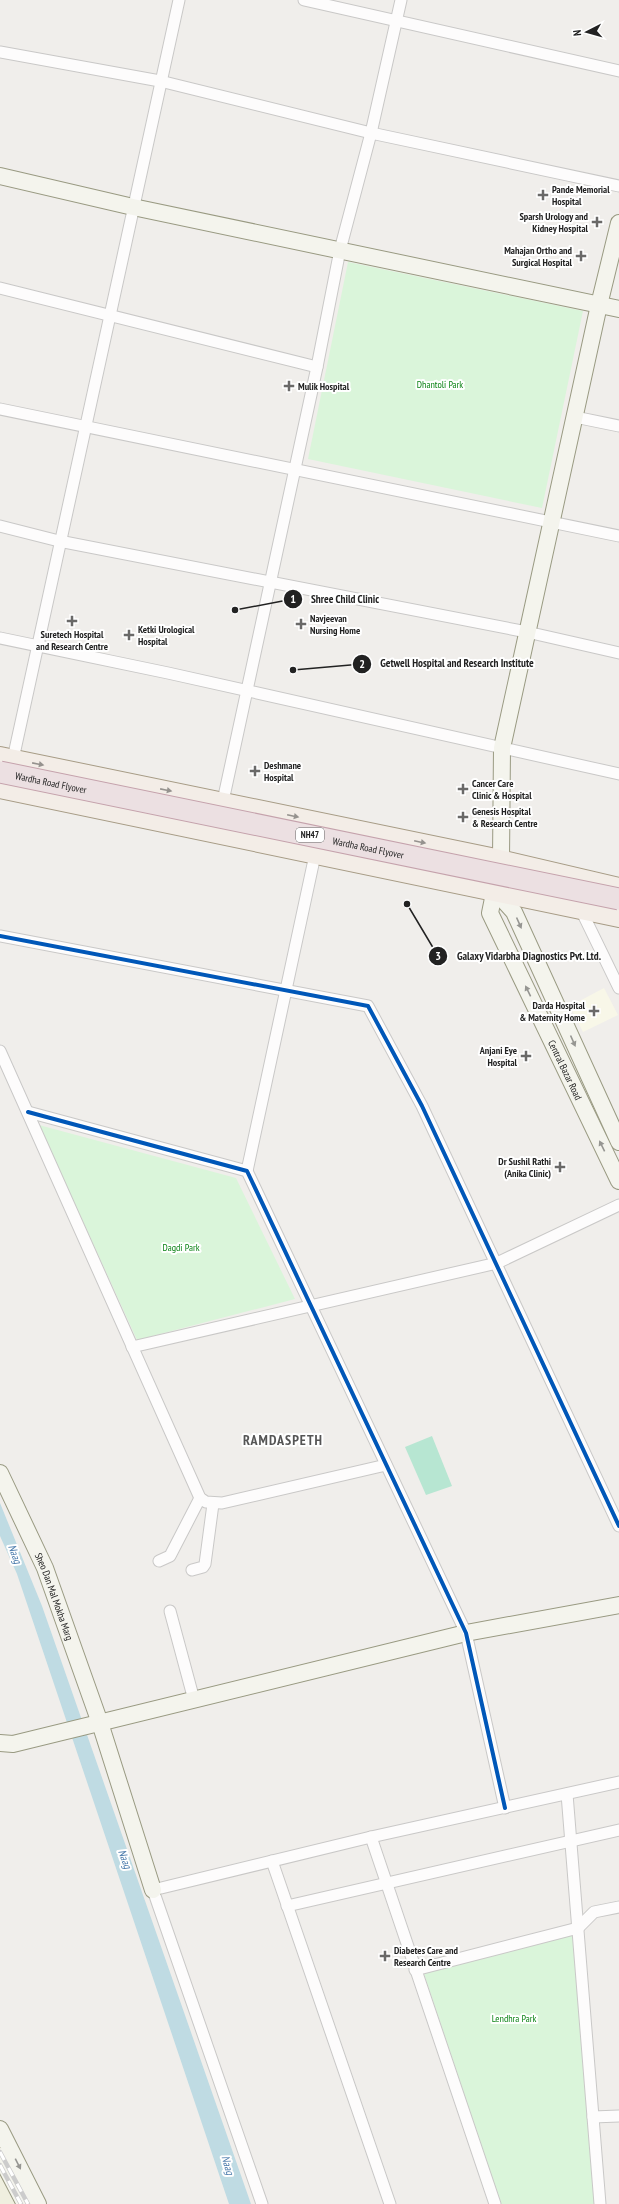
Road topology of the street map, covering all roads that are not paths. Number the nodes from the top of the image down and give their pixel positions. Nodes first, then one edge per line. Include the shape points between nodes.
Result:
1 (179, 0) edge
2 (304, 0) edge
3 (401, 0) edge
4 (396, 21) junction
5 (0, 52) edge
6 (619, 72) edge
7 (160, 81) junction
8 (371, 133) junction
9 (0, 176) edge
10 (619, 186) edge
11 (133, 207) junction
12 (619, 223) edge
13 (340, 250) junction
14 (0, 288) edge
15 (599, 305) junction
16 (619, 309) edge
17 (108, 315) junction
18 (317, 367) junction
19 (0, 409) edge
20 (575, 417) junction
21 (85, 426) junction
22 (619, 426) edge
23 (294, 471) junction
24 (553, 522) junction
25 (0, 526) edge
26 (619, 536) edge
27 (59, 542) junction
28 (269, 581) junction
29 (528, 632) junction
30 (0, 638) edge
31 (37, 646) junction
32 (619, 653) edge
33 (246, 690) junction
34 (502, 748) junction
35 (4, 762) edge
36 (619, 774) edge
37 (0, 782) edge
38 (0, 789) edge
39 (223, 801) junction
40 (315, 855) junction
41 (501, 859) junction
42 (619, 887) edge
43 (496, 892) junction
44 (619, 899) edge
45 (619, 908) edge
46 (581, 910) junction
47 (619, 918) edge
48 (0, 936) edge
49 (619, 987) edge
50 (287, 990) junction
51 (0, 1052) edge
52 (28, 1112) junction
53 (619, 1142) edge
54 (247, 1171) junction
55 (619, 1181) edge
56 (619, 1205) edge
57 (497, 1263) junction
58 (311, 1307) junction
59 (132, 1347) junction
60 (386, 1465) junction
61 (0, 1472) edge
62 (200, 1498) junction
63 (213, 1504) junction
64 (619, 1526) edge
65 (159, 1560) dead end
66 (192, 1570) dead end
67 (619, 1605) edge
68 (170, 1611) dead end
69 (466, 1633) junction
70 (194, 1700) junction
71 (100, 1723) junction
72 (4, 1747) edge
73 (619, 1782) edge
74 (567, 1794) junction
75 (506, 1808) junction
76 (619, 1830) edge
77 (371, 1837) junction
78 (571, 1842) junction
79 (272, 1861) junction
80 (386, 1883) junction
81 (153, 1890) junction
82 (287, 1906) junction
83 (619, 1907) edge
84 (578, 1928) junction
85 (416, 1970) junction
86 (619, 2116) edge
87 (593, 2117) junction
88 (0, 2129) edge
89 (0, 2156) edge
90 (25, 2204) edge
91 (38, 2204) edge
92 (262, 2204) edge
93 (390, 2204) edge
94 (495, 2204) edge
95 (600, 2204) edge

1 - 7 street
2 - 4 street
3 - 4 street
4 - 6 street
4 - 8 street
5 - 7 street
7 - 8 street
7 - 11 street
8 - 10 street
8 - 13 street
9 - 11 street
11 - 13 street
11 - 17 street
12 - 15 street, Central Bazar Road
13 - 15 street
13 - 18 street
14 - 17 street
15 - 16 street
15 - 20 street, Central Bazar Road
17 - 18 street
17 - 21 street
18 - 23 street
19 - 21 street
20 - 22 street
20 - 24 street, Central Bazar Road
21 - 23 street
21 - 27 street
23 - 24 street
23 - 28 street
24 - 26 street
24 - 29 street, Central Bazar Road
25 - 27 street
27 - 28 street
27 - 31 street
28 - 29 street
28 - 33 street
29 - 32 street
29 - 34 street, Central Bazar Road
30 - 31 street
31 - 33 street
31 - 35 street
33 - 34 street
33 - 39 street
34 - 36 street
34 - 41 street, Central Bazar Road
35 -> 39 main road
35 - 44 highway, Wardha Road Flyover / NH47, bridge
37 - 45 highway, Wardha Road Flyover / NH47
38 - 40 main road
39 -> 41 main road
40 - 43 main road
40 - 50 street
41 - 42 main road
41 - 43 street, Central Bazar Road
43 - 46 main road
43 -> 53 street, Central Bazar Road via 514,912
55 -> 43 street, Central Bazar Road via 490,913
46 - 47 main road
46 - 49 street
48 - 50 street
50 - 54 street
50 - 57 street via 368,1006 422,1106
51 - 52 street
52 - 54 street
52 - 59 street
54 - 58 street
56 - 57 street
57 - 58 street
57 - 64 street
58 - 59 street
58 - 60 street
59 - 62 street
60 - 63 street
60 - 69 street
61 - 71 street, Sheo Dan Mal Mokha Marg via 45,1568
62 - 63 street
62 - 65 street via 170,1556
63 - 66 street via 205,1564
67 - 69 street
68 - 70 street
69 - 70 street
69 - 75 street
70 - 71 street
71 - 72 street
71 - 81 street, Sheo Dan Mal Mokha Marg
73 - 74 street
74 - 75 street
74 - 78 street
75 - 77 street
76 - 78 street
77 - 79 street
77 - 80 street
78 - 80 street
78 - 84 street
79 - 81 street
79 - 82 street
80 - 82 street
80 - 85 street
81 - 92 street
82 - 93 street
83 - 84 street via 594,1912
84 - 85 street
84 - 87 street
85 - 94 street
86 - 87 street
87 - 95 street
88 -> 91 street
89 - 90 street

